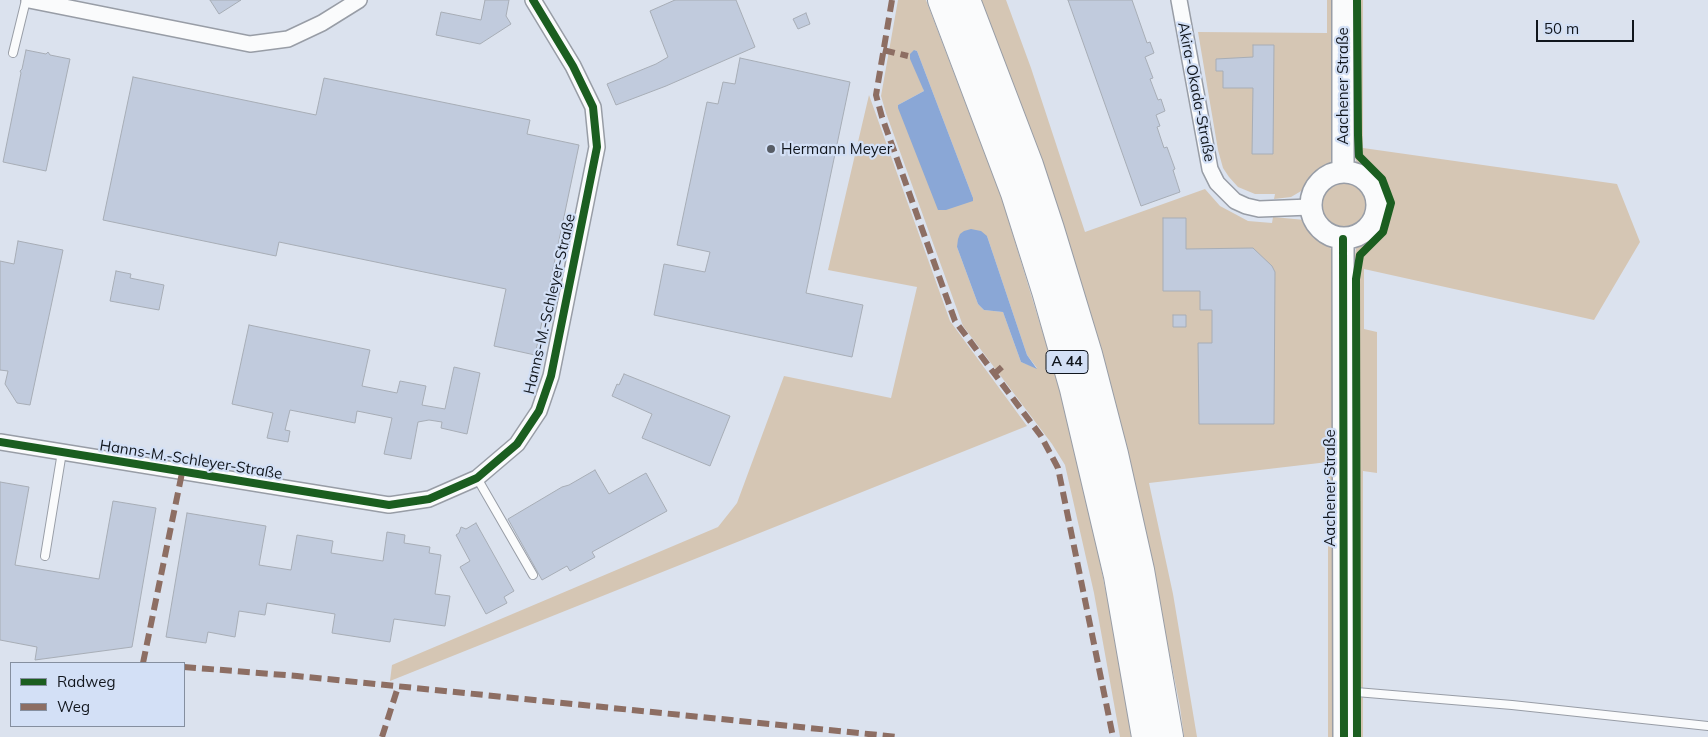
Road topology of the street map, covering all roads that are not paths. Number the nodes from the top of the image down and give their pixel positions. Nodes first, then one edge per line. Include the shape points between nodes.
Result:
1 (27, 0) edge
2 (359, 0) edge
3 (533, 0) edge
4 (942, 0) edge
5 (966, 0) edge
6 (1179, 0) edge
7 (1343, 0) edge
8 (13, 53) dead end
9 (1343, 172) junction
10 (1310, 207) junction
11 (1343, 239) junction
12 (0, 442) edge
13 (62, 452) junction
14 (477, 478) junction
15 (45, 556) dead end
16 (533, 575) dead end
17 (1344, 691) junction
18 (1708, 726) edge
19 (1146, 737) edge
20 (1169, 737) edge
21 (1344, 737) edge

1 - 2 street via 250,44 288,39
1 - 8 lane
3 - 14 street, Hanns-M.-Schleyer-Straße via 574,66 594,107 597,147 551,376 539,411 517,444
4 - 19 highway, A 44 via 1008,173 1065,356 1118,576
5 - 20 highway, A 44 via 1040,198 1088,354 1138,560
6 - 10 street, Akira-Okada-Straße via 1210,169 1217,183 1246,206 1259,209
7 - 9 street, Aachener Straße
9 - 10 street via 1333,174 1320,183
9 - 11 street via 1355,174 1373,189 1376,211 1365,231
10 - 11 street via 1312,217 1321,229
11 - 17 street, Aachener Straße
12 - 13 street, Hanns-M.-Schleyer-Straße
13 - 14 street, Hanns-M.-Schleyer-Straße via 389,505 430,499
13 - 15 lane
14 - 16 lane
17 - 18 lane
17 - 21 street, Aachener Straße

